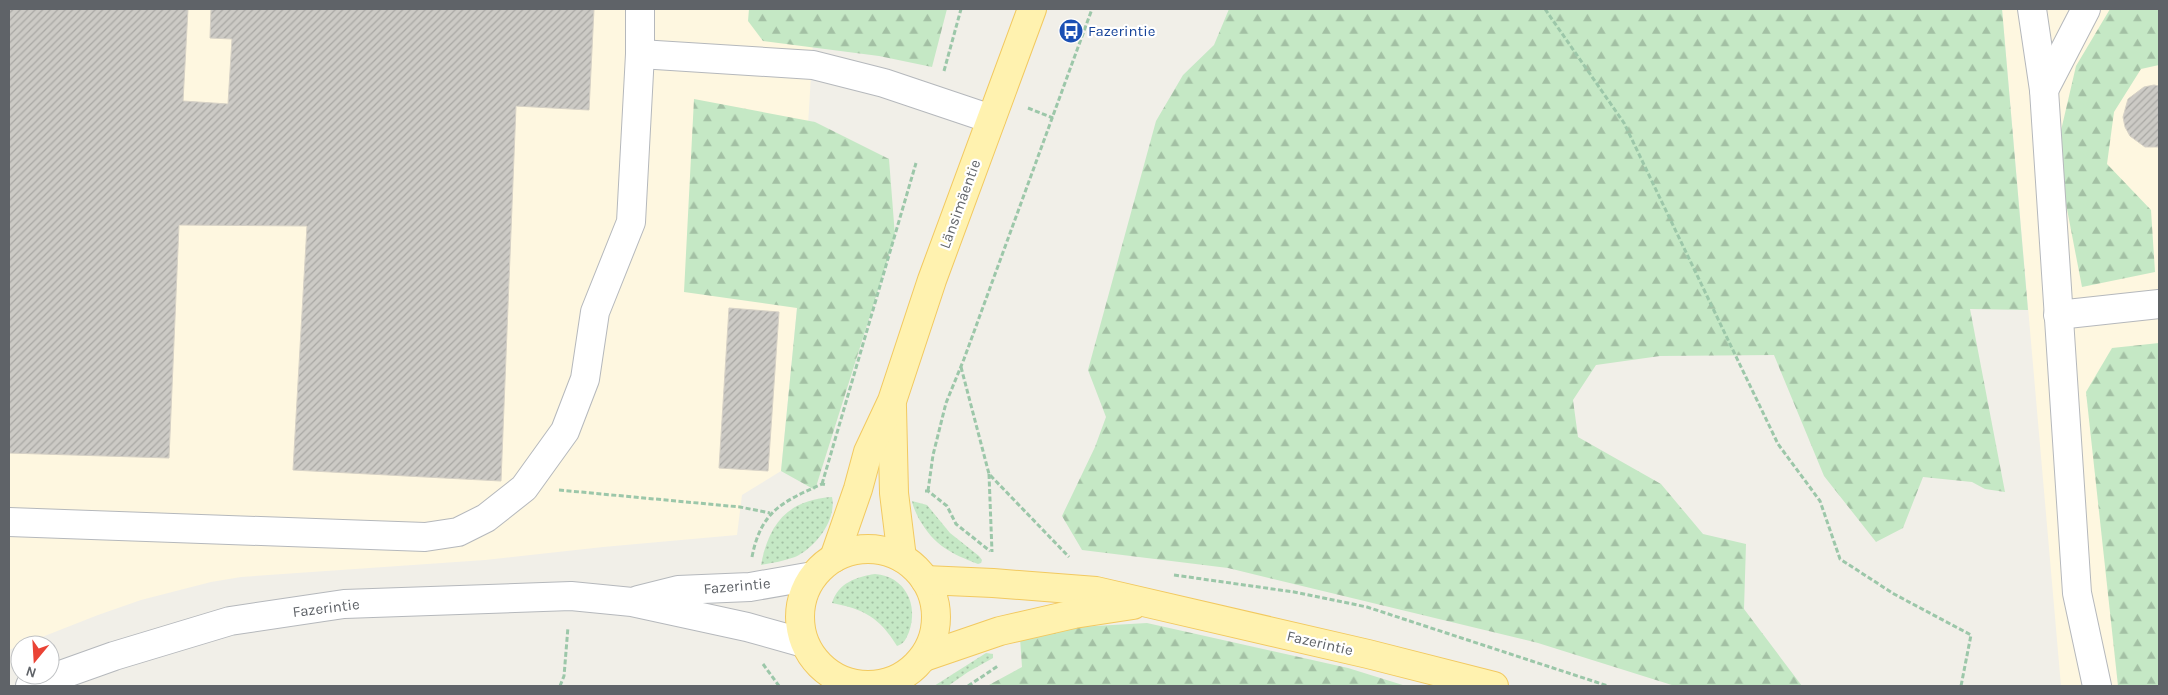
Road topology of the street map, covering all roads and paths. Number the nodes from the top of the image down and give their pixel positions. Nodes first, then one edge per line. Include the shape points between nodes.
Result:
1 (640, 9) edge
2 (1032, 9) edge
3 (1092, 9) edge
4 (1546, 9) edge
5 (2032, 9) edge
6 (2086, 9) edge
7 (640, 54) junction
8 (2044, 90) junction
9 (991, 119) junction
10 (916, 163) dead end
11 (2159, 304) edge
12 (2058, 315) junction
13 (961, 366) junction
14 (892, 401) junction
15 (989, 474) junction
16 (822, 484) dead end
17 (524, 488) junction
18 (770, 513) dead end
19 (9, 522) edge
20 (834, 558) junction
21 (902, 558) junction
22 (1072, 560) dead end
23 (813, 576) junction
24 (925, 580) junction
25 (571, 596) junction
26 (632, 602) junction
27 (1146, 603) junction
28 (924, 657) junction
29 (1003, 663) dead end
30 (813, 664) edge
31 (887, 684) edge
32 (30, 686) edge
33 (560, 686) edge
34 (968, 686) edge
35 (1494, 686) edge
36 (1961, 686) edge
37 (2097, 686) edge

1 - 7 street
2 - 9 main road, Länsimäentie
3 - 13 path
4 - 36 path via 1624,123 1778,444 1820,501 1840,559 1894,594 1971,635
5 - 8 street
6 - 8 street
7 - 9 street via 813,65 884,83
7 - 17 street via 631,222 595,312 582,388 564,431
8 - 12 street
9 - 14 main road, Länsimäentie
10 - 16 path
11 - 12 street
12 - 37 street via 2077,593
13 - 15 path
13 - 15 path via 946,403 928,491 946,506 956,524 992,553
14 - 20 main road, Länsimäentie via 868,452
14 - 21 main road, Länsimäentie via 894,492
15 - 22 path
17 - 18 path via 606,493 752,508
17 - 19 street via 486,518 458,532 425,537
20 - 21 main road via 857,550 880,551
20 - 23 main road
21 - 24 main road
23 - 26 street, Fazerintie via 750,587 678,590
23 - 30 main road via 802,596 799,620
24 - 27 main road, Fazerintie via 1096,591
24 - 28 main road via 935,606 934,632
25 - 26 street, Fazerintie
25 - 32 street, Fazerintie via 344,604 230,621 114,656
25 - 33 path via 564,676
26 - 30 street, Fazerintie via 747,627
27 - 28 main road, Fazerintie via 1074,614 1009,629
27 - 35 main road, Fazerintie
28 - 31 main road via 908,673
29 - 34 path
30 - 31 main road via 836,678 862,686

